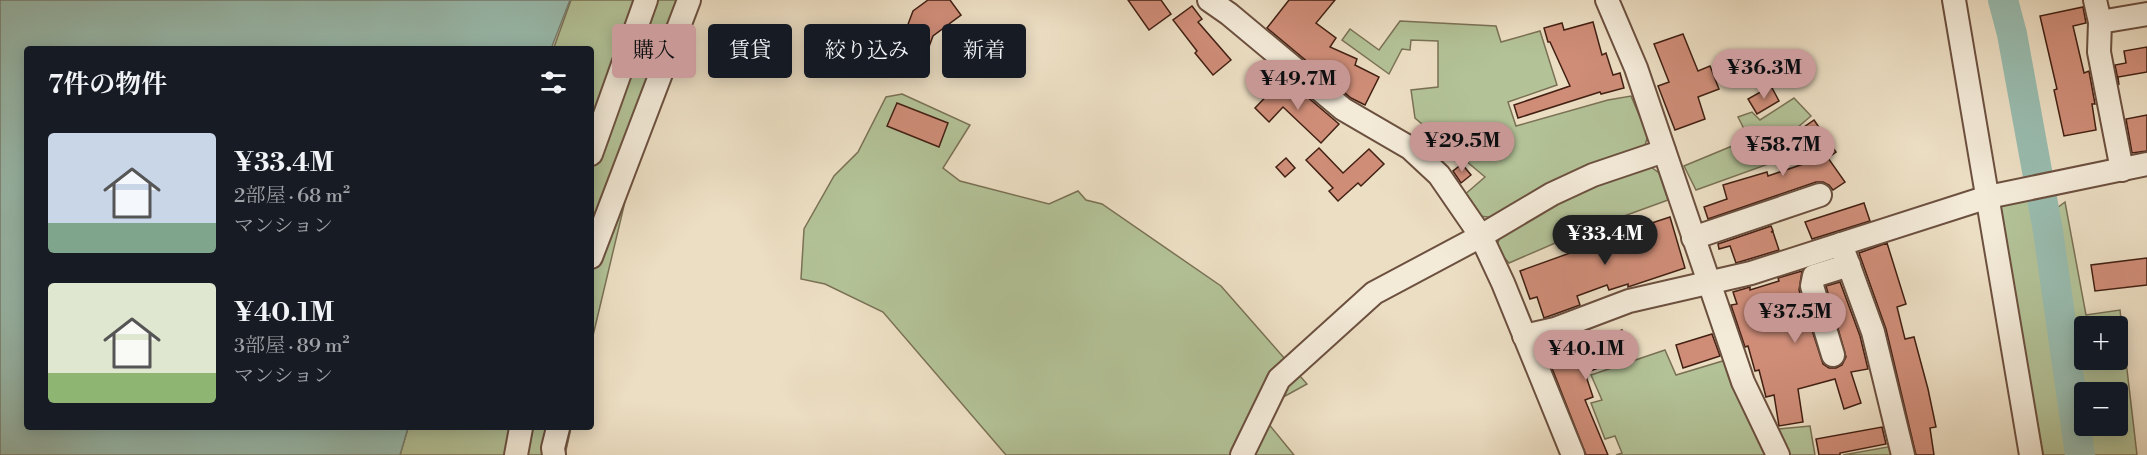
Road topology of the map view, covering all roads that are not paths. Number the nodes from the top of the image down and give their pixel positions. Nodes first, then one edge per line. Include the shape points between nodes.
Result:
1 (646, 0) edge
2 (689, 0) edge
3 (1209, 0) edge
4 (1607, 0) edge
5 (1954, 0) edge
6 (2096, 0) edge
7 (2147, 15) edge
8 (2100, 22) junction
9 (594, 146) edge
10 (1664, 151) junction
11 (2147, 165) edge
12 (2122, 170) junction
13 (1820, 195) dead end
14 (1995, 196) junction
15 (1481, 236) junction
16 (1693, 238) junction
17 (1841, 244) junction
18 (594, 248) edge
19 (1849, 265) junction
20 (1709, 282) junction
21 (1524, 336) junction
22 (1833, 355) dead end
23 (521, 430) edge
24 (558, 430) edge
25 (516, 455) edge
26 (554, 455) edge
27 (1242, 455) edge
28 (1573, 455) edge
29 (1778, 455) edge
30 (1903, 455) edge
31 (2031, 455) edge

1 - 9 street
2 - 18 street
3 - 15 street via 1342,109 1410,148 1438,175
4 - 10 street via 1636,68
5 - 14 street
6 - 8 street
7 - 8 street
8 - 12 street via 2099,52
10 - 15 street via 1593,175 1552,194
10 - 16 street
11 - 12 street
12 - 14 street
13 - 16 street
14 - 17 street
14 - 31 street
15 - 21 street
15 - 27 street via 1374,293 1279,379
16 - 20 street
17 - 19 street
17 - 20 street
19 - 22 street via 1814,276 1812,286
19 - 30 street via 1873,332
20 - 21 street via 1629,301 1555,329
20 - 29 street via 1743,382
21 - 28 street
23 - 25 street
24 - 26 street

